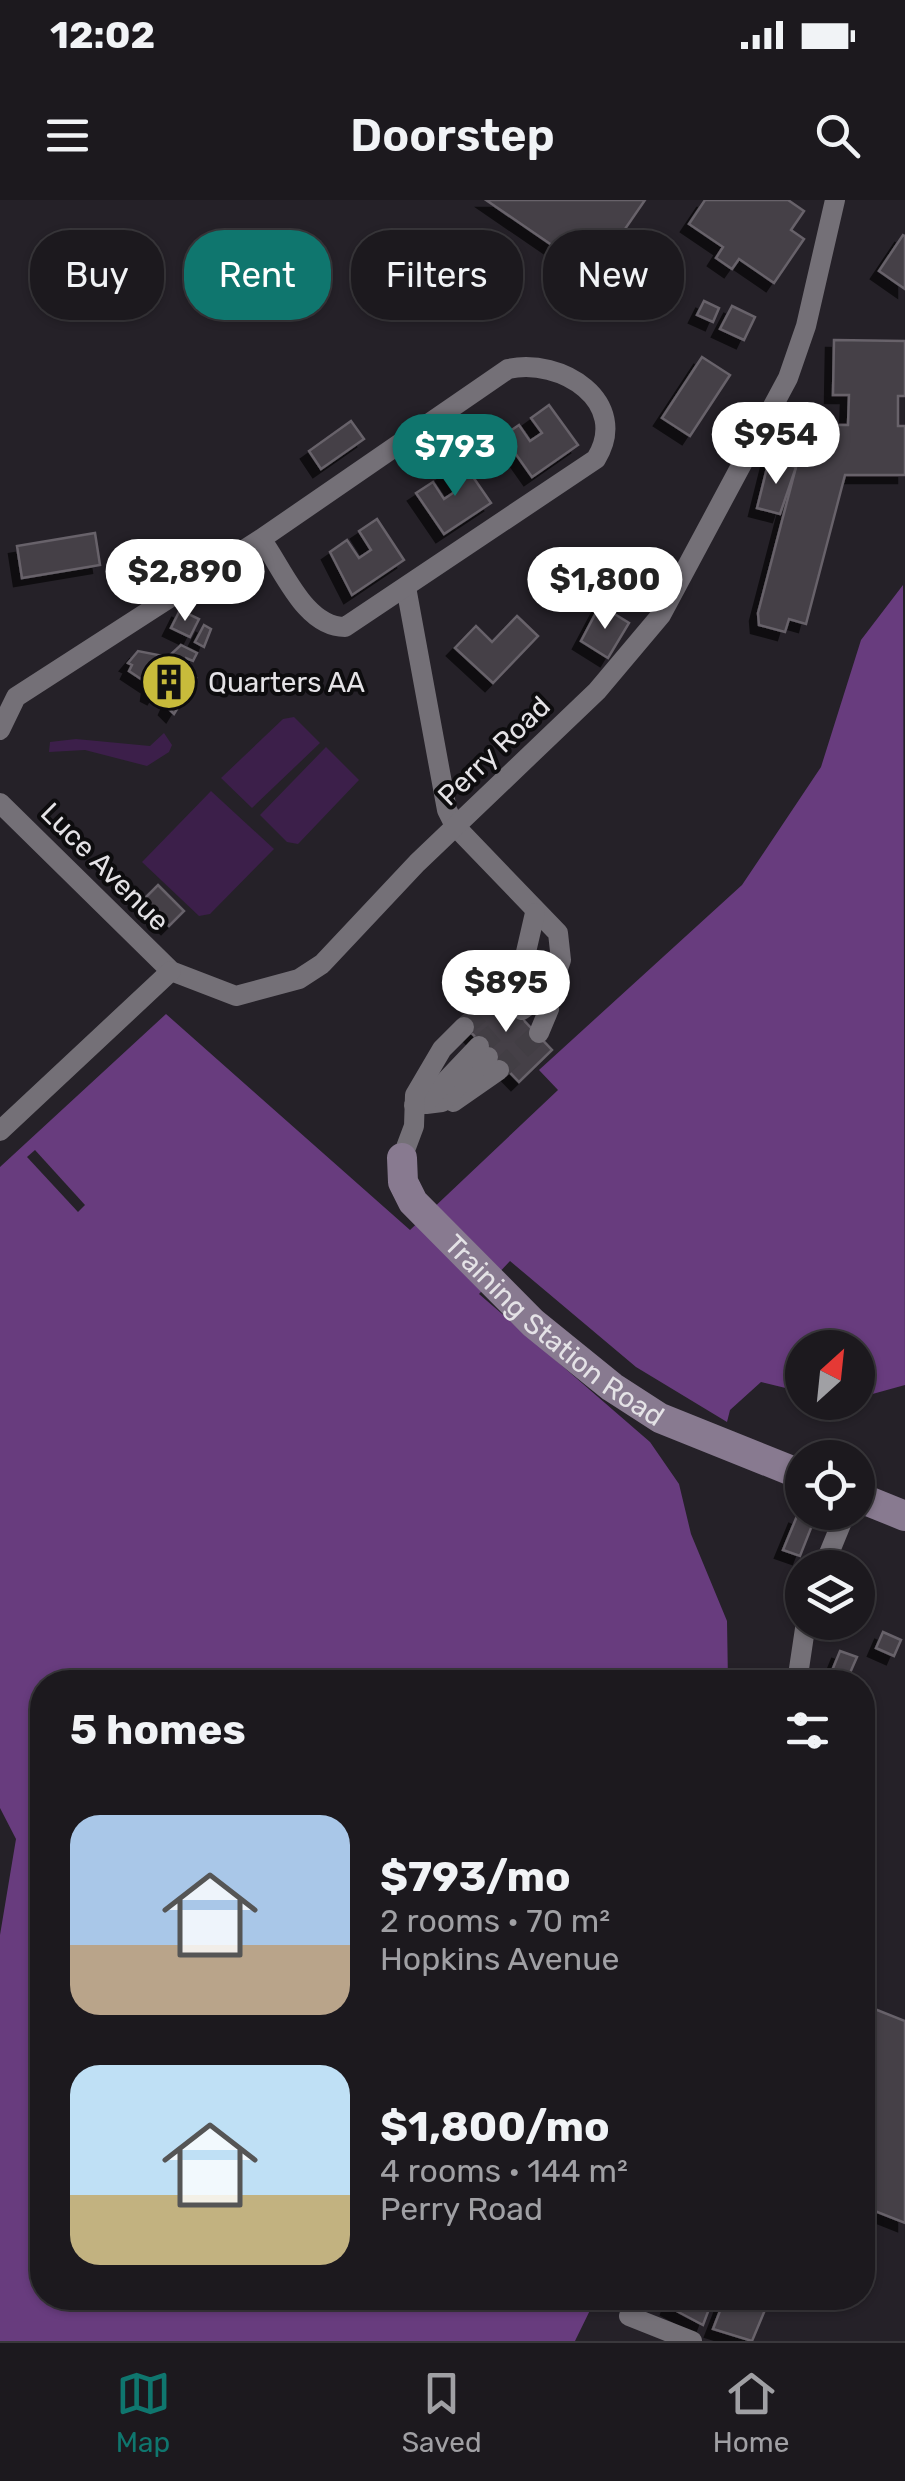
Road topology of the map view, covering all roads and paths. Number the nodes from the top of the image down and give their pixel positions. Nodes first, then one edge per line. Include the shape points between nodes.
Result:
1 (834, 200) edge
2 (260, 539) junction
3 (406, 587) junction
4 (0, 730) edge
5 (0, 802) edge
6 (455, 826) junction
7 (535, 914) junction
8 (170, 971) junction
9 (516, 976) junction
10 (502, 994) tunnel mouth
11 (542, 996) junction
12 (530, 1021) tunnel mouth
13 (484, 1057) junction
14 (427, 1104) junction
15 (0, 1131) edge
16 (402, 1158) joint
17 (785, 1469) edge
18 (875, 1504) edge
19 (905, 1516) edge
20 (803, 1640) edge
21 (799, 1670) edge
22 (637, 2310) edge
23 (692, 2341) edge

1 - 6 street, Perry Road via 788,378 661,615 597,691
2 - 3 street via 314,616 329,627 345,627
2 - 3 street via 508,370 542,366 580,382 601,402 605,444 596,459
2 - 4 street via 16,697
3 - 6 street
5 - 8 street, Luce Avenue
6 - 7 street
6 - 8 street, Perry Road via 340,948 299,979 236,996
7 - 9 street
7 - 11 street via 550,922 560,947 556,977
8 - 15 street
9 - 10 street
9 - 11 street
11 - 12 street
13 - 14 street
13 - 14 street via 470,1094
13 - 14 street, Training Station Road via 458,1032 430,1069
14 - 16 street, Training Station Road
16 - 17 street, Training Station Road via 404,1182 424,1214 576,1361 632,1401 707,1440
18 - 19 street
20 - 21 street
22 - 23 street

